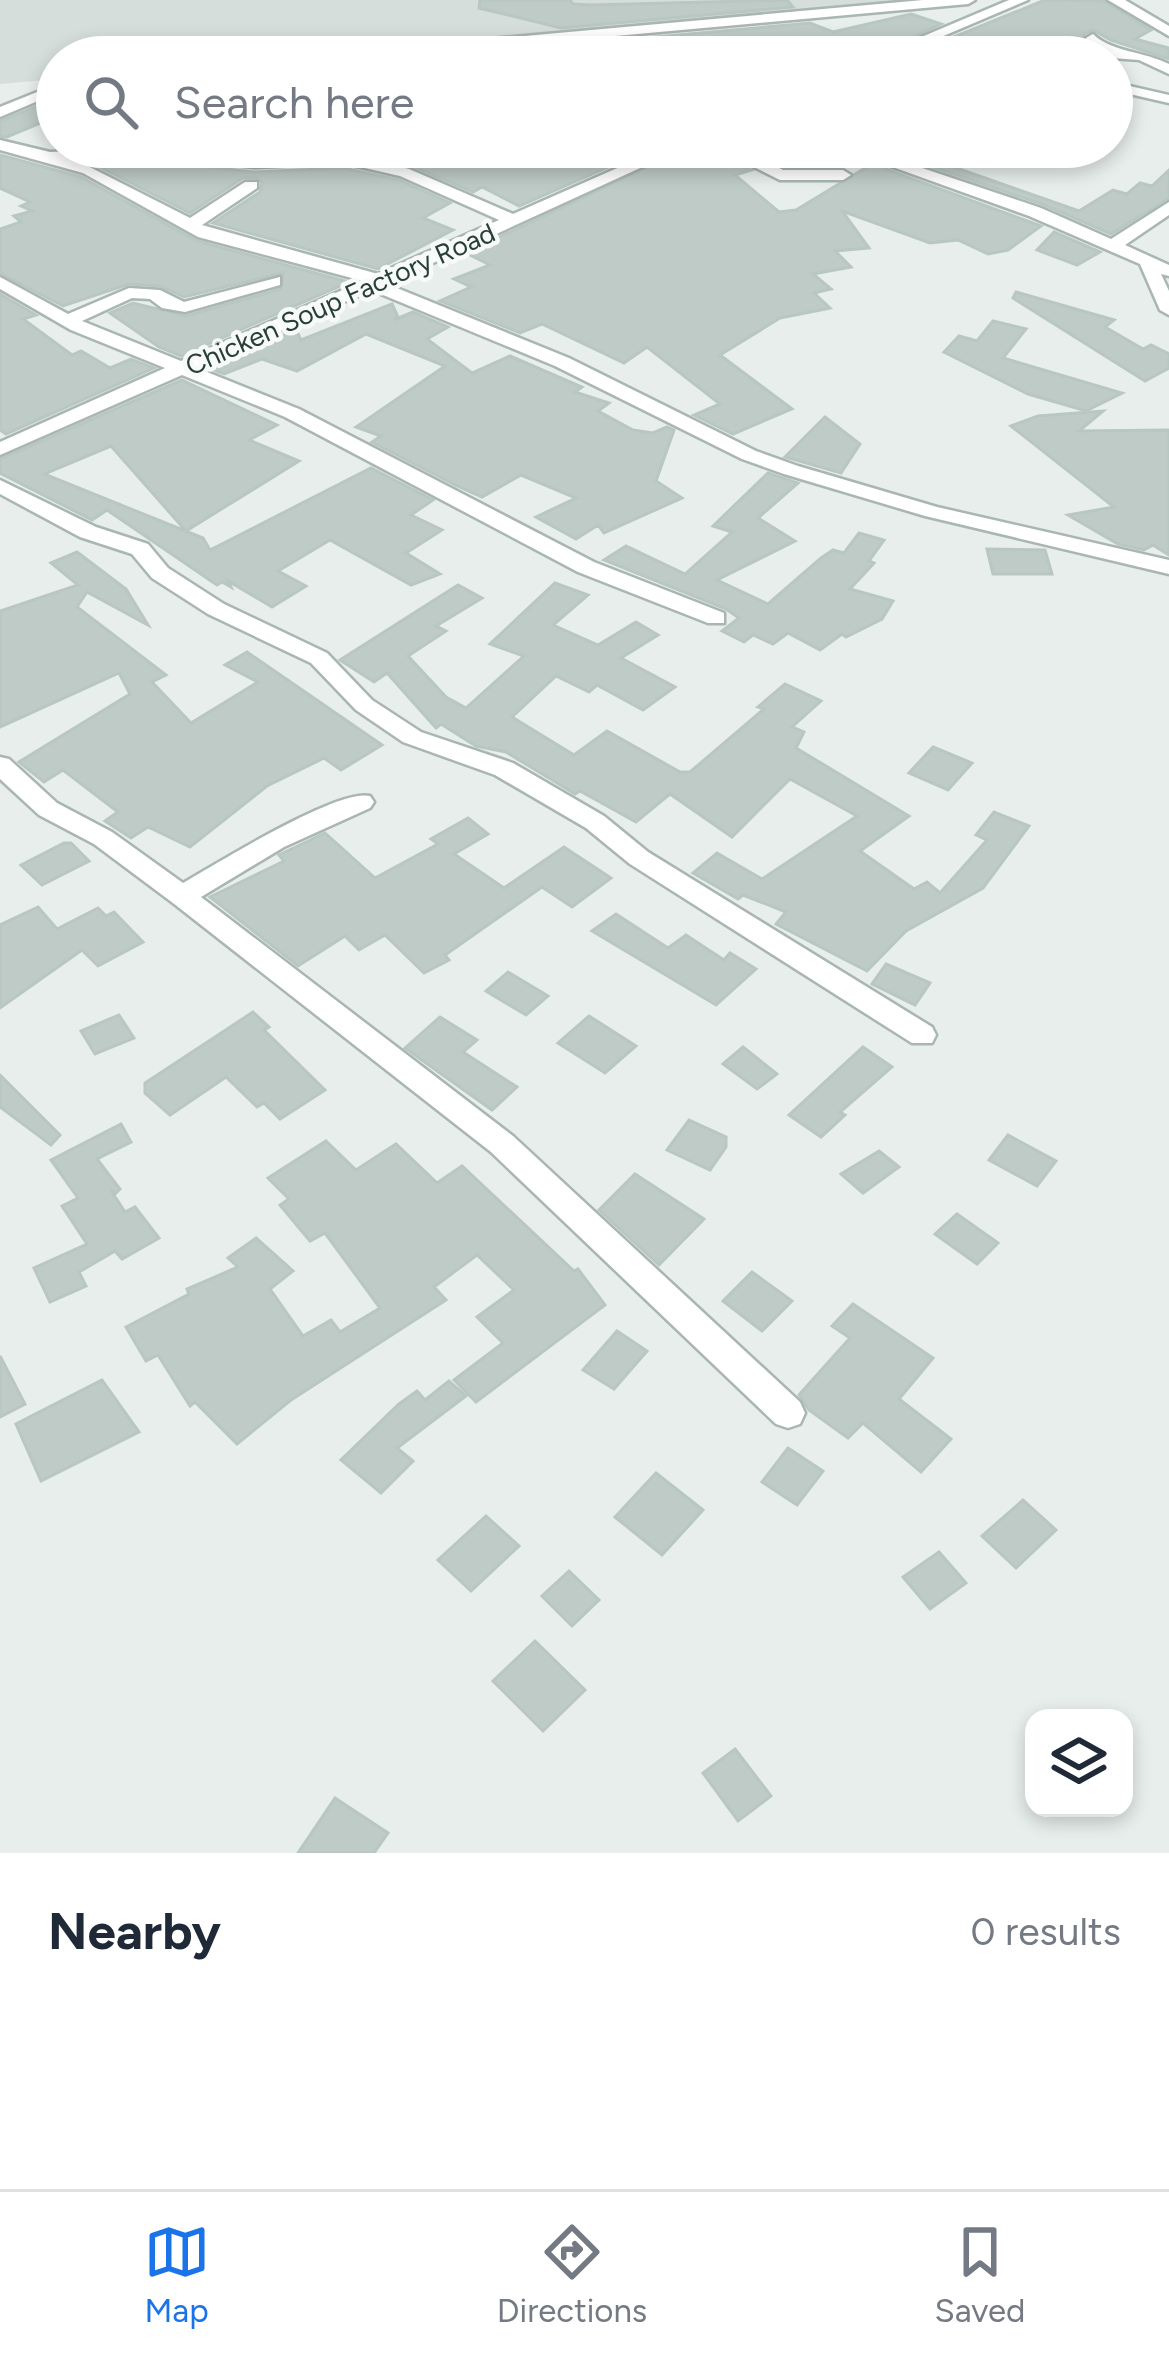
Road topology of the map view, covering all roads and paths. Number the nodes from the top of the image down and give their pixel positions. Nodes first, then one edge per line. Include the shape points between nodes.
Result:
1 (968, 0) edge
2 (1021, 0) edge
3 (1115, 0) edge
4 (1169, 32) edge
5 (569, 36) edge
6 (933, 36) edge
7 (1133, 55) edge
8 (1169, 70) edge
9 (1133, 91) edge
10 (36, 97) edge
11 (1169, 99) edge
12 (0, 112) edge
13 (0, 145) edge
14 (36, 152) edge
15 (84, 168) edge
16 (373, 168) edge
17 (631, 168) edge
18 (767, 168) edge
19 (906, 168) edge
20 (843, 175) dead end
21 (251, 185) dead end
22 (1169, 207) edge
23 (514, 221) junction
24 (188, 226) junction
25 (1112, 246) junction
26 (1148, 265) junction
27 (1169, 271) edge
28 (274, 281) dead end
29 (0, 282) edge
30 (377, 282) junction
31 (1169, 310) edge
32 (67, 321) junction
33 (183, 370) junction
34 (0, 448) edge
35 (0, 486) edge
36 (1169, 567) edge
37 (716, 618) dead end
38 (0, 765) edge
39 (362, 802) dead end
40 (182, 896) junction
41 (922, 1035) dead end
42 (788, 1413) dead end

1 - 5 street
2 - 6 street
3 - 4 street
7 - 8 street
9 - 11 street
10 - 12 street
13 - 14 street
15 - 24 street
16 - 23 street via 403,172
17 - 23 street, Chicken Soup Factory Road
18 - 20 street
19 - 25 street
21 - 24 street
22 - 25 street
23 - 30 street, Chicken Soup Factory Road
24 - 30 street
25 - 26 street
26 - 27 street
26 - 31 street
28 - 32 street via 185,307 129,293
29 - 32 street
30 - 33 street, Chicken Soup Factory Road
30 - 36 street via 749,455 948,517
32 - 33 street
33 - 34 street, Chicken Soup Factory Road
33 - 37 street via 387,459 586,567
35 - 41 street via 140,549 160,573 216,609 319,658 364,705 412,737 504,769 595,822
38 - 40 street via 48,809
39 - 40 street
40 - 42 street via 502,1144

